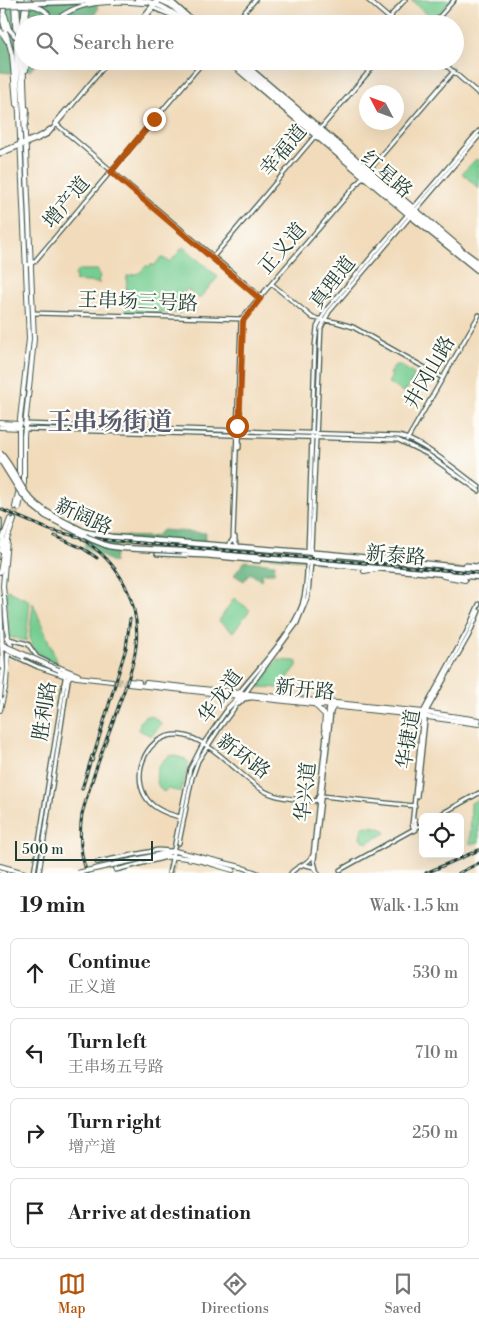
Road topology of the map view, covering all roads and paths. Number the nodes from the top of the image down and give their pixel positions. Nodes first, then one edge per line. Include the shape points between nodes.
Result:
1 (6, 0) edge
2 (15, 0) edge
3 (28, 0) edge
4 (113, 0) edge
5 (137, 0) edge
6 (170, 0) edge
7 (255, 0) edge
8 (369, 0) edge
9 (404, 0) edge
10 (454, 0) edge
11 (156, 3) edge
12 (0, 4) edge
13 (16, 15) edge
14 (23, 15) edge
15 (26, 15) edge
16 (48, 15) edge
17 (66, 15) edge
18 (146, 15) edge
19 (172, 15) edge
20 (176, 15) edge
21 (183, 15) edge
22 (188, 15) edge
23 (242, 15) edge
24 (389, 15) edge
25 (391, 15) edge
26 (441, 15) edge
27 (0, 30) edge
28 (15, 36) edge
29 (12, 55) junction
30 (19, 70) edge
31 (24, 70) edge
32 (27, 70) edge
33 (101, 70) edge
34 (195, 70) edge
35 (238, 70) edge
36 (242, 70) edge
37 (246, 70) edge
38 (252, 70) edge
39 (369, 70) edge
40 (454, 72) joint
41 (25, 82) junction
42 (479, 93) edge
43 (21, 103) junction
44 (27, 109) dead end
45 (56, 124) junction
46 (25, 129) junction
47 (317, 131) junction
48 (479, 132) edge
49 (479, 136) edge
50 (25, 143) junction
51 (20, 145) junction
52 (0, 153) edge
53 (111, 171) junction
54 (366, 173) junction
55 (411, 212) junction
56 (212, 256) junction
57 (463, 259) junction
58 (478, 261) edge
59 (28, 263) junction
60 (479, 268) edge
61 (479, 272) edge
62 (272, 284) junction
63 (255, 293) dead end
64 (260, 297) junction
65 (256, 303) dead end
66 (33, 313) junction
67 (479, 314) edge
68 (242, 319) junction
69 (322, 320) junction
70 (443, 378) junction
71 (0, 425) edge
72 (20, 426) junction
73 (25, 427) junction
74 (238, 434) junction
75 (305, 435) dead end
76 (19, 436) junction
77 (24, 436) junction
78 (311, 437) junction
79 (316, 437) junction
80 (305, 440) dead end
81 (402, 440) junction
82 (411, 446) dead end
83 (0, 453) edge
84 (0, 458) edge
85 (479, 487) edge
86 (479, 492) edge
87 (0, 520) edge
88 (0, 531) edge
89 (7, 540) junction
90 (230, 543) dead end
91 (238, 544) dead end
92 (2, 545) edge
93 (310, 552) junction
94 (211, 553) junction
95 (157, 554) dead end
96 (346, 556) junction
97 (0, 558) edge
98 (250, 560) junction
99 (259, 561) dead end
100 (311, 563) junction
101 (479, 568) edge
102 (379, 569) junction
103 (364, 571) dead end
104 (0, 572) edge
105 (479, 577) edge
106 (0, 598) edge
107 (479, 604) edge
108 (479, 611) edge
109 (0, 636) edge
110 (8, 638) junction
111 (0, 646) edge
112 (8, 652) junction
113 (0, 654) edge
114 (65, 674) junction
115 (77, 676) junction
116 (112, 681) tunnel mouth
117 (128, 682) tunnel mouth
118 (65, 685) junction
119 (0, 688) edge
120 (241, 695) junction
121 (255, 696) junction
122 (0, 698) edge
123 (311, 704) junction
124 (330, 706) junction
125 (228, 708) joint
126 (0, 710) edge
127 (424, 714) junction
128 (329, 717) junction
129 (479, 720) edge
130 (479, 724) edge
131 (221, 726) junction
132 (326, 735) junction
133 (205, 745) junction
134 (479, 793) edge
135 (321, 796) junction
136 (479, 796) edge
137 (415, 806) junction
138 (444, 813) edge
139 (445, 813) edge
140 (180, 817) junction
141 (419, 827) edge
142 (415, 829) junction
143 (179, 843) tunnel mouth
144 (173, 853) junction
145 (114, 859) junction
146 (97, 862) dead end
147 (117, 865) junction
148 (241, 867) joint
149 (0, 869) edge
150 (316, 869) junction
151 (233, 870) dead end
152 (4, 873) edge
153 (12, 873) edge
154 (25, 873) edge
155 (34, 873) edge
156 (38, 873) edge
157 (77, 873) edge
158 (87, 873) edge
159 (168, 873) edge
160 (258, 873) edge
161 (291, 873) edge
162 (318, 873) edge

1 - 28 main road, bridge via 8,27
1 - 29 main road via 3,21
2 - 12 highway, bridge
2 - 13 main road, bridge
3 - 14 main road, bridge
3 - 15 main road
4 - 12 highway, bridge
5 - 11 highway
6 - 22 street
7 - 23 street
8 - 24 street
9 - 25 street
10 - 26 street
11 - 17 main road via 95,4
11 - 18 street
11 - 19 street
11 - 20 highway
11 - 21 highway via 171,4
12 - 16 main road, bridge via 40,8
27 - 29 main road
29 - 43 main road
30 - 43 main road, bridge
31 - 41 main road, bridge
32 - 41 main road
33 - 45 street
34 - 53 street, 增产道
35 - 47 street
36 - 47 highway, 红星路
37 - 47 highway, 红星路
38 - 47 street
39 - 47 street, 幸福道
40 - 42 street
40 - 54 street, 正义道
41 - 43 main road
43 - 46 main road
43 - 51 main road
44 - 46 main road
45 - 50 street
45 - 53 street
46 - 50 main road
47 - 54 highway, 红星路
47 - 56 street, 幸福道
48 - 55 street, 真理道
49 - 55 street, 真理道
50 - 51 street
50 - 59 main road
51 - 52 street
51 - 59 main road
53 - 56 street
53 - 59 street, 增产道 via 50,244
54 - 55 highway, 红星路
54 - 55 street
54 - 62 street, 正义道
54 - 64 street, 正义道
55 - 57 highway, 红星路
55 - 58 highway, 红星路
55 - 69 street, 真理道
55 - 69 street, 真理道 via 326,310
56 - 64 street
57 - 60 highway, 红星路
57 - 61 street
59 - 66 main road
59 - 72 main road via 29,339
62 - 64 street, 正义道
62 - 69 street via 307,314
63 - 65 street
64 - 68 street, 正义道
66 - 68 street, 王串场三号路
66 - 73 main road via 34,349
67 - 70 street, 井冈山路
68 - 74 street
69 - 70 street via 359,330
69 - 78 street, 真理道 via 315,345
69 - 79 street, 真理道
70 - 81 street, 井冈山路
71 - 72 main road
72 - 73 main road
72 - 76 main road
73 - 74 street
73 - 77 main road
74 - 74 street via 238,424 247,435
74 - 78 street
74 - 90 street via 233,539
74 - 91 street via 235,539
75 - 78 street
76 - 77 main road
76 - 77 main road via 17,508 24,483
78 - 79 street via 311,440
78 - 80 street
78 - 93 street, 真理道
79 - 81 street
79 - 93 street, 真理道
81 - 82 street
81 - 85 street via 429,452
81 - 86 street
83 - 93 highway, 新阔路, bridge via 36,504 85,532
84 - 94 highway, 新阔路, bridge via 32,505 46,516 93,540 122,548
87 - 88 street
89 - 92 main road
89 - 92 main road via 12,519
89 - 110 main road via 3,586
92 - 97 main road
92 - 104 main road
93 - 96 highway
94 - 98 highway
94 - 100 highway, 新泰路
95 - 98 street
96 - 100 highway via 314,556
96 - 101 highway
98 - 99 street
100 - 102 highway, 新泰路
100 - 120 street via 308,596 300,618 286,641
102 - 103 main road
102 - 105 highway, 新泰路
106 - 122 main road, bridge via 3,669
107 - 127 street, 华捷道
108 - 127 street, 华捷道
109 - 110 main road
110 - 112 main road via 11,645
110 - 114 street via 28,644 37,657
111 - 112 main road, bridge
111 - 114 main road, bridge
111 - 119 main road, bridge
112 - 113 main road
112 - 114 main road, bridge
112 - 126 main road
114 - 115 main road
114 - 118 main road
114 - 118 street via 62,679
115 - 116 main road
115 - 118 street
117 - 120 main road, 新开路
118 - 155 street, 胜利路
118 - 156 street, 胜利路
120 - 121 main road, 新开路
120 - 125 main road
120 - 131 street
121 - 123 main road, 新开路
121 - 124 main road, 新开路 via 320,701
121 - 131 street via 242,700
123 - 124 main road, 新开路
123 - 132 main road via 325,715
124 - 127 main road, 新开路
124 - 127 main road, 新开路 via 340,703
124 - 128 main road
125 - 133 street, 华龙道
127 - 129 main road, 新开路
127 - 130 main road, 新开路
127 - 137 street, 华捷道
128 - 132 street, 华兴道
128 - 135 street, 华兴道
131 - 133 street
132 - 135 street, 华兴道
133 - 135 street, 新环路 via 262,790 278,796 314,801
133 - 140 street, 华龙道 via 190,769
133 - 140 street, 新环路 via 185,736 172,735 152,745 142,759 140,772 145,797 166,813
133 - 143 street via 192,778
134 - 138 street
135 - 137 street, 新环路
135 - 150 street, 华兴道 via 314,861
135 - 161 street, 华兴道 via 311,859
136 - 139 street
137 - 142 street, 华捷道
140 - 144 street, 华龙道
141 - 142 street
142 - 142 street via 340,870
144 - 145 street via 158,850
144 - 145 street via 162,860 116,870
144 - 147 main road
144 - 148 main road via 180,851
144 - 151 main road
144 - 159 street, 华龙道
145 - 146 street
147 - 157 main road, bridge
147 - 158 main road, bridge
148 - 160 street
149 - 152 main road
149 - 153 main road
149 - 154 main road
150 - 161 street via 306,865
150 - 162 street

